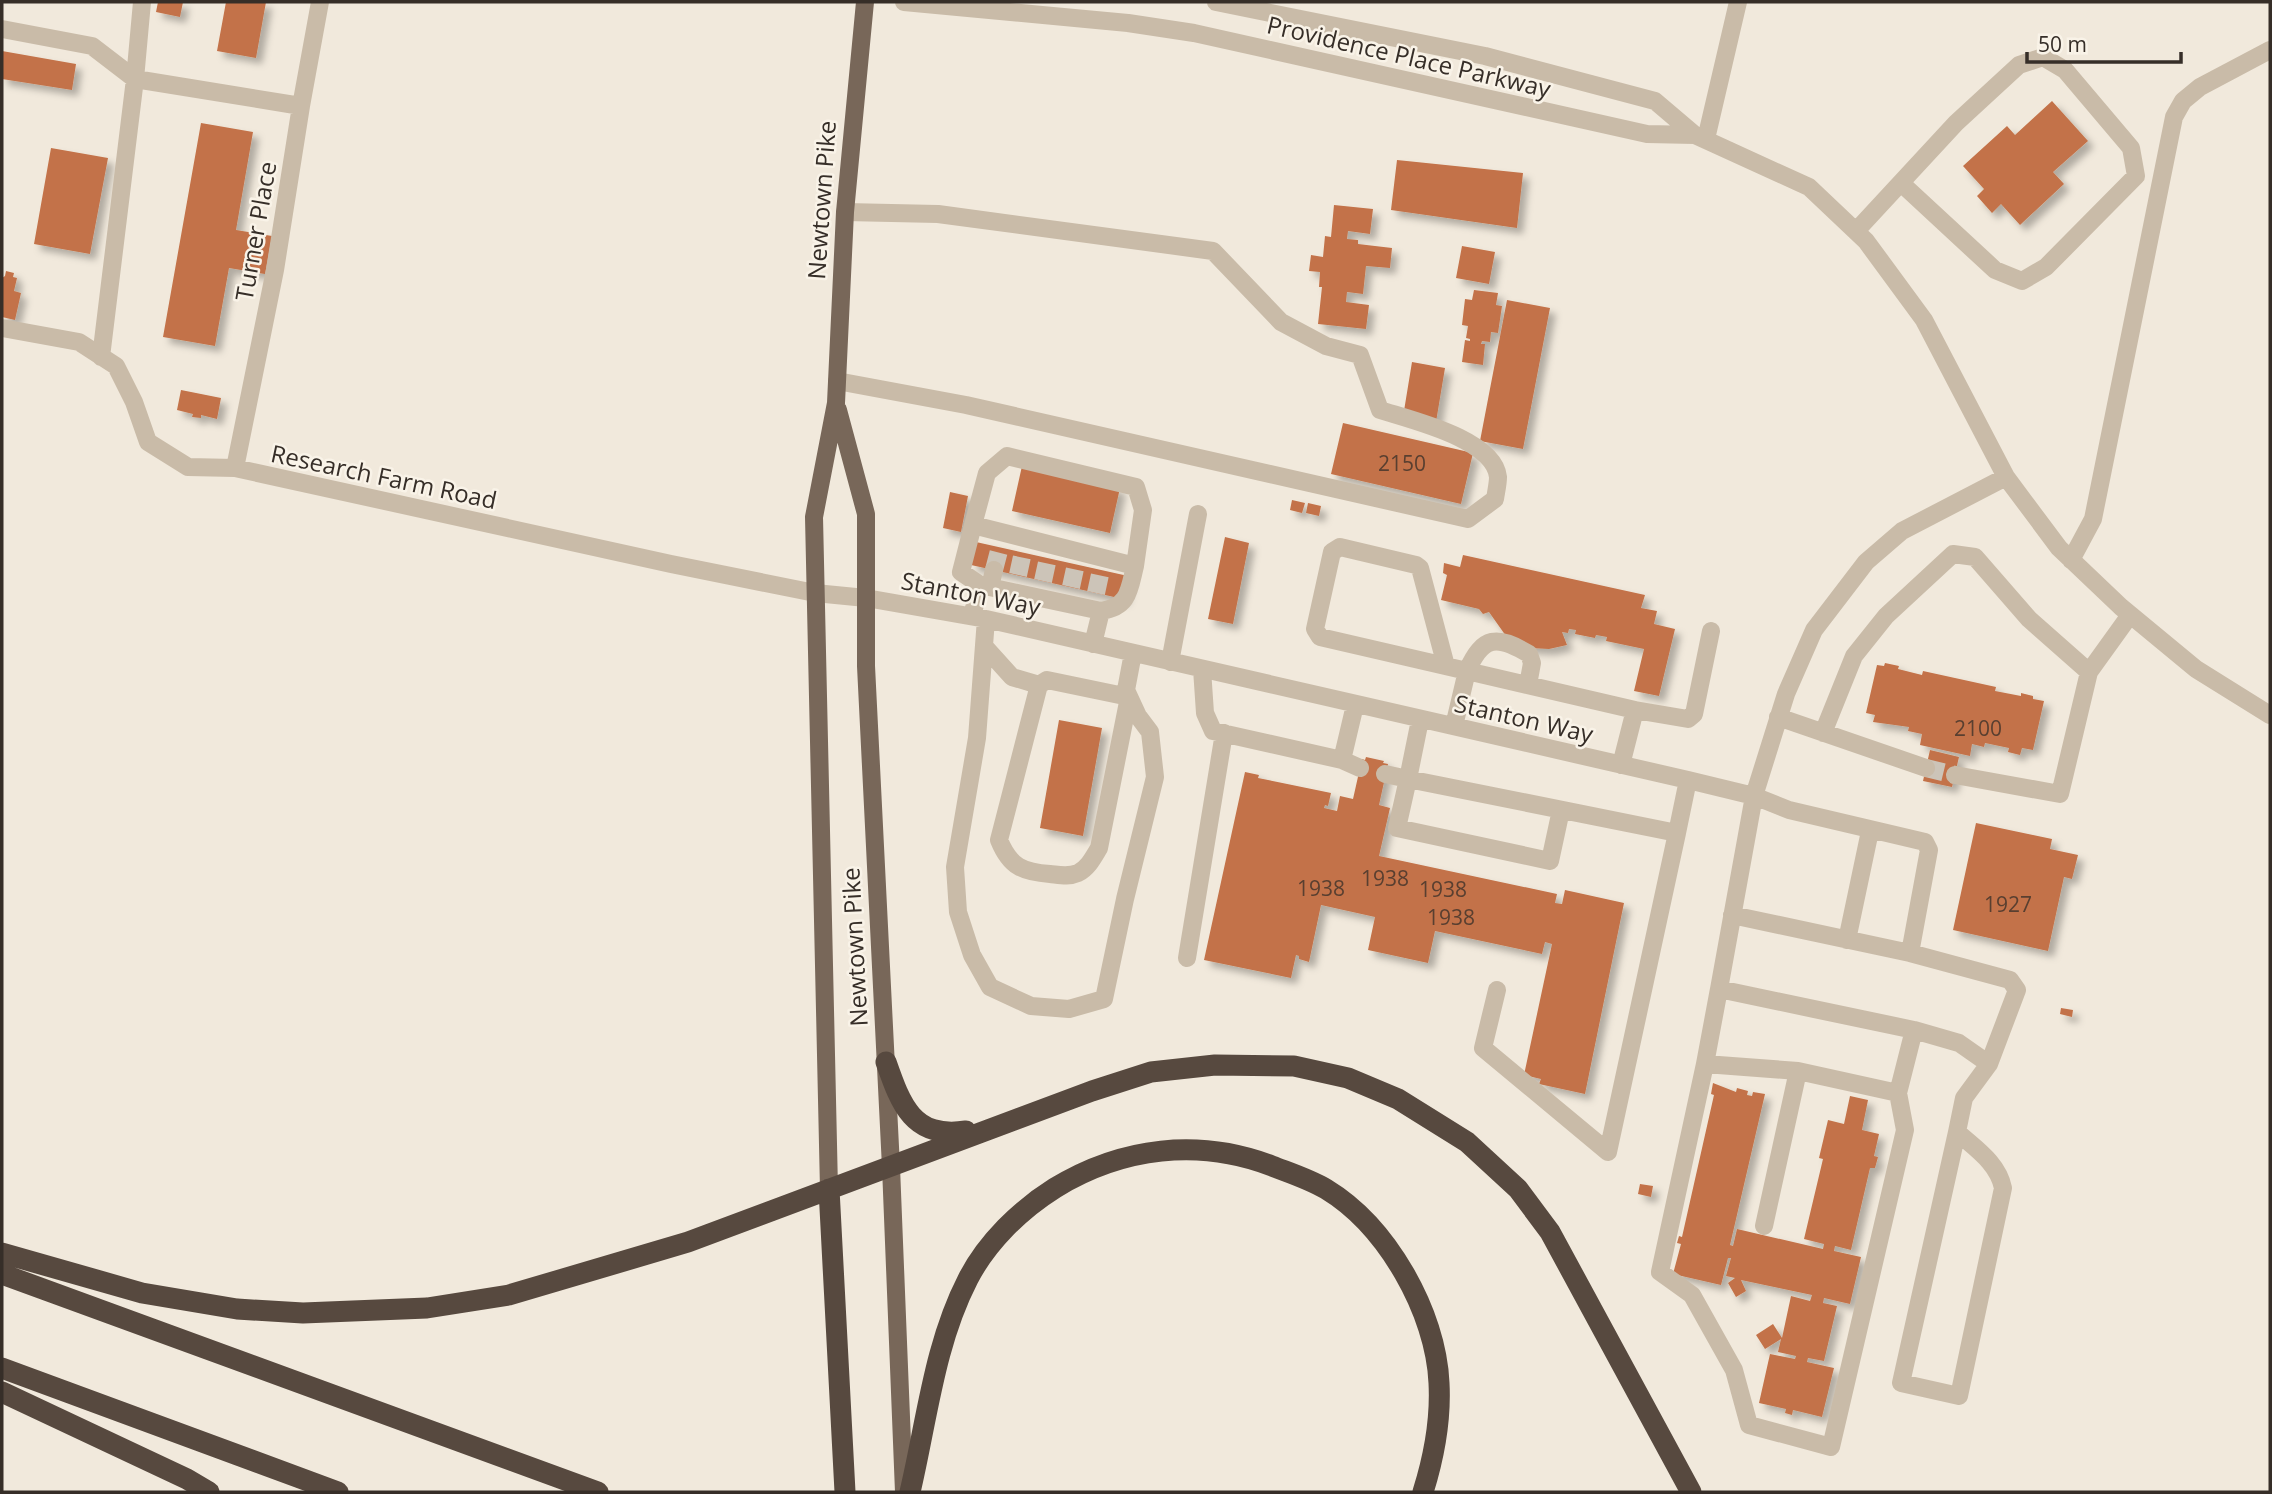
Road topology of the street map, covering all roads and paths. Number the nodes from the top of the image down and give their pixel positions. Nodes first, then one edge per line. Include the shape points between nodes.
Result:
1 (142, 2) edge
2 (320, 2) edge
3 (865, 2) edge
4 (904, 2) edge
5 (1216, 2) edge
6 (1738, 2) edge
7 (2, 29) edge
8 (2270, 50) edge
9 (135, 79) junction
10 (301, 106) junction
11 (1700, 137) junction
12 (1901, 183) junction
13 (845, 212) junction
14 (1856, 231) junction
15 (2, 328) edge
16 (101, 357) junction
17 (837, 381) junction
18 (836, 403) junction
19 (235, 468) junction
20 (2006, 477) junction
21 (1198, 513) dead end
22 (973, 525) junction
23 (2071, 560) junction
24 (1135, 566) junction
25 (988, 581) junction
26 (815, 593) junction
27 (866, 598) junction
28 (1096, 604) junction
29 (2130, 615) junction
30 (979, 618) junction
31 (1711, 631) dead end
32 (1093, 644) junction
33 (984, 646) junction
34 (1133, 653) junction
35 (1170, 662) junction
36 (1446, 666) junction
37 (1202, 669) junction
38 (1466, 671) junction
39 (2089, 672) junction
40 (1039, 685) junction
41 (1528, 685) junction
42 (1129, 697) junction
43 (1356, 705) junction
44 (1636, 710) junction
45 (2270, 715) edge
46 (1778, 717) junction
47 (1420, 720) junction
48 (1454, 726) junction
49 (1224, 733) junction
50 (1823, 733) junction
51 (1342, 760) junction
52 (1621, 765) junction
53 (1360, 768) dead end
54 (1926, 768) tunnel mouth
55 (1385, 774) dead end
56 (1955, 775) tunnel mouth
57 (1408, 779) junction
58 (1688, 780) junction
59 (1754, 796) junction
60 (1561, 810) junction
61 (1870, 831) junction
62 (1676, 833) junction
63 (1732, 915) junction
64 (1847, 940) junction
65 (1910, 953) junction
66 (1187, 958) dead end
67 (1719, 989) junction
68 (1497, 990) dead end
69 (1914, 1030) junction
70 (886, 1062) junction
71 (1705, 1064) junction
72 (1989, 1064) junction
73 (1798, 1071) junction
74 (1898, 1094) junction
75 (992, 1127) junction
76 (1957, 1132) junction
77 (891, 1167) junction
78 (829, 1189) junction
79 (1764, 1226) dead end
80 (2, 1253) edge
81 (2, 1274) edge
82 (2, 1368) edge
83 (2, 1392) edge
84 (209, 1492) edge
85 (338, 1492) edge
86 (598, 1492) edge
87 (845, 1492) edge
88 (904, 1492) edge
89 (910, 1492) edge
90 (1423, 1492) edge
91 (1691, 1492) edge

1 - 9 street
2 - 10 street, Turner Place
3 - 13 main road, Newtown Pike
4 - 11 street, Providence Place Parkway via 1194,33 1647,134
5 - 11 street, Providence Place Parkway via 1485,56 1656,101
6 - 11 street
7 - 9 street via 92,46
8 - 23 street via 2200,87 2183,101 2174,117 2093,519
9 - 10 street
9 - 16 street
10 - 19 street, Turner Place via 275,270
11 - 14 street, Providence Place Parkway via 1809,187
12 - 12 street via 1956,123 2019,65 2043,57 2065,70 2131,148 2136,176 2046,267 2022,281 1995,270
12 - 14 street
13 - 17 main road, Newtown Pike
13 - 17 street via 938,214 1213,251 1280,322 1326,345 1360,355 1380,410 1457,436 1483,450 1498,476 1495,499 1468,519 966,405
14 - 20 street, Providence Place Parkway via 1924,320
15 - 16 street, Research Farm Road via 79,342
16 - 19 street, Research Farm Road via 116,366 148,442 188,467
17 - 18 main road, Newtown Pike
18 - 26 main road, Newtown Pike via 814,517
18 - 27 main road, Newtown Pike via 866,514
19 - 26 street, Research Farm Road
20 - 23 street, Providence Place Parkway
20 - 46 street via 1902,531 1866,562 1814,630
21 - 35 street
22 - 24 street via 1025,546 1103,564
22 - 24 street via 987,473 1007,456 1136,487 1143,510
22 - 25 street via 961,572
23 - 29 street, Providence Place Parkway
24 - 28 street via 1127,597 1115,609
25 - 28 street
25 - 30 street
26 - 27 street, Stanton Way
26 - 78 main road, Newtown Pike
27 - 30 street, Stanton Way
27 - 70 main road, Newtown Pike
28 - 32 street
29 - 39 street
29 - 45 street, Providence Place Parkway via 2196,669
30 - 32 street, Stanton Way
30 - 33 street
31 - 44 street via 1691,718
32 - 34 street, Stanton Way
33 - 40 street via 1012,677
33 - 42 street via 977,738 955,866 958,912 972,956 990,987 1031,1006 1069,1009 1104,999 1156,777 1150,732
34 - 35 street, Stanton Way
34 - 42 street via 1126,690
35 - 37 street, Stanton Way
36 - 36 street via 1320,637 1315,629 1335,548 1416,565 1423,574
36 - 38 street
37 - 43 street, Stanton Way
37 - 49 street via 1205,713 1213,731
38 - 41 street
38 - 41 street via 1475,652 1486,643 1501,640 1529,654
38 - 48 street
39 - 50 street via 2029,619 1975,557 1953,554 1886,616 1854,656
39 - 56 street via 2060,794
40 - 42 street via 1047,680
40 - 42 street via 999,840 1004,854 1029,872 1068,876 1089,864 1099,848
41 - 44 street
43 - 47 street, Stanton Way
43 - 51 street
44 - 52 street
46 - 50 street
46 - 59 street
47 - 48 street, Stanton Way
47 - 57 street
48 - 52 street, Stanton Way
49 - 51 street
49 - 66 street
50 - 54 street
51 - 53 street
52 - 58 street, Stanton Way
55 - 57 street
57 - 60 street
57 - 60 street via 1397,828 1550,860
58 - 59 street, Stanton Way
58 - 62 street
59 - 61 street, Stanton Way
59 - 63 street
60 - 62 street
61 - 64 street
61 - 65 street, Stanton Way via 1925,842 1928,850
62 - 68 street via 1608,1152 1483,1048
63 - 64 street
63 - 67 street
64 - 65 street
65 - 72 street via 2010,980 2017,990
67 - 69 street
67 - 71 street
69 - 72 street via 1959,1044
69 - 74 street
70 - 75 highway via 904,1108 926,1127 955,1133
70 - 77 main road, Newtown Pike
71 - 73 street
71 - 74 street via 1660,1272 1692,1295 1734,1370 1749,1425 1831,1447 1905,1130
72 - 76 street via 1964,1098
73 - 74 street
73 - 79 street
75 - 77 highway
75 - 91 highway via 1150,1072 1215,1065 1294,1066 1348,1078 1398,1099 1467,1142 1518,1189 1550,1232
76 - 76 street via 1901,1383 1959,1396 2003,1188 1990,1161
77 - 78 highway
77 - 88 main road, Newtown Pike
78 - 80 highway via 577,1276 509,1295 427,1308 303,1313 237,1309 142,1293
78 - 87 highway, Newtown Pike
81 - 86 highway
82 - 85 highway
83 - 84 highway
89 - 90 highway via 933,1377 949,1324 969,1277 999,1235 1034,1201 1074,1176 1149,1152 1189,1150 1230,1152 1326,1189 1355,1211 1397,1260 1419,1300 1439,1381 1439,1423

